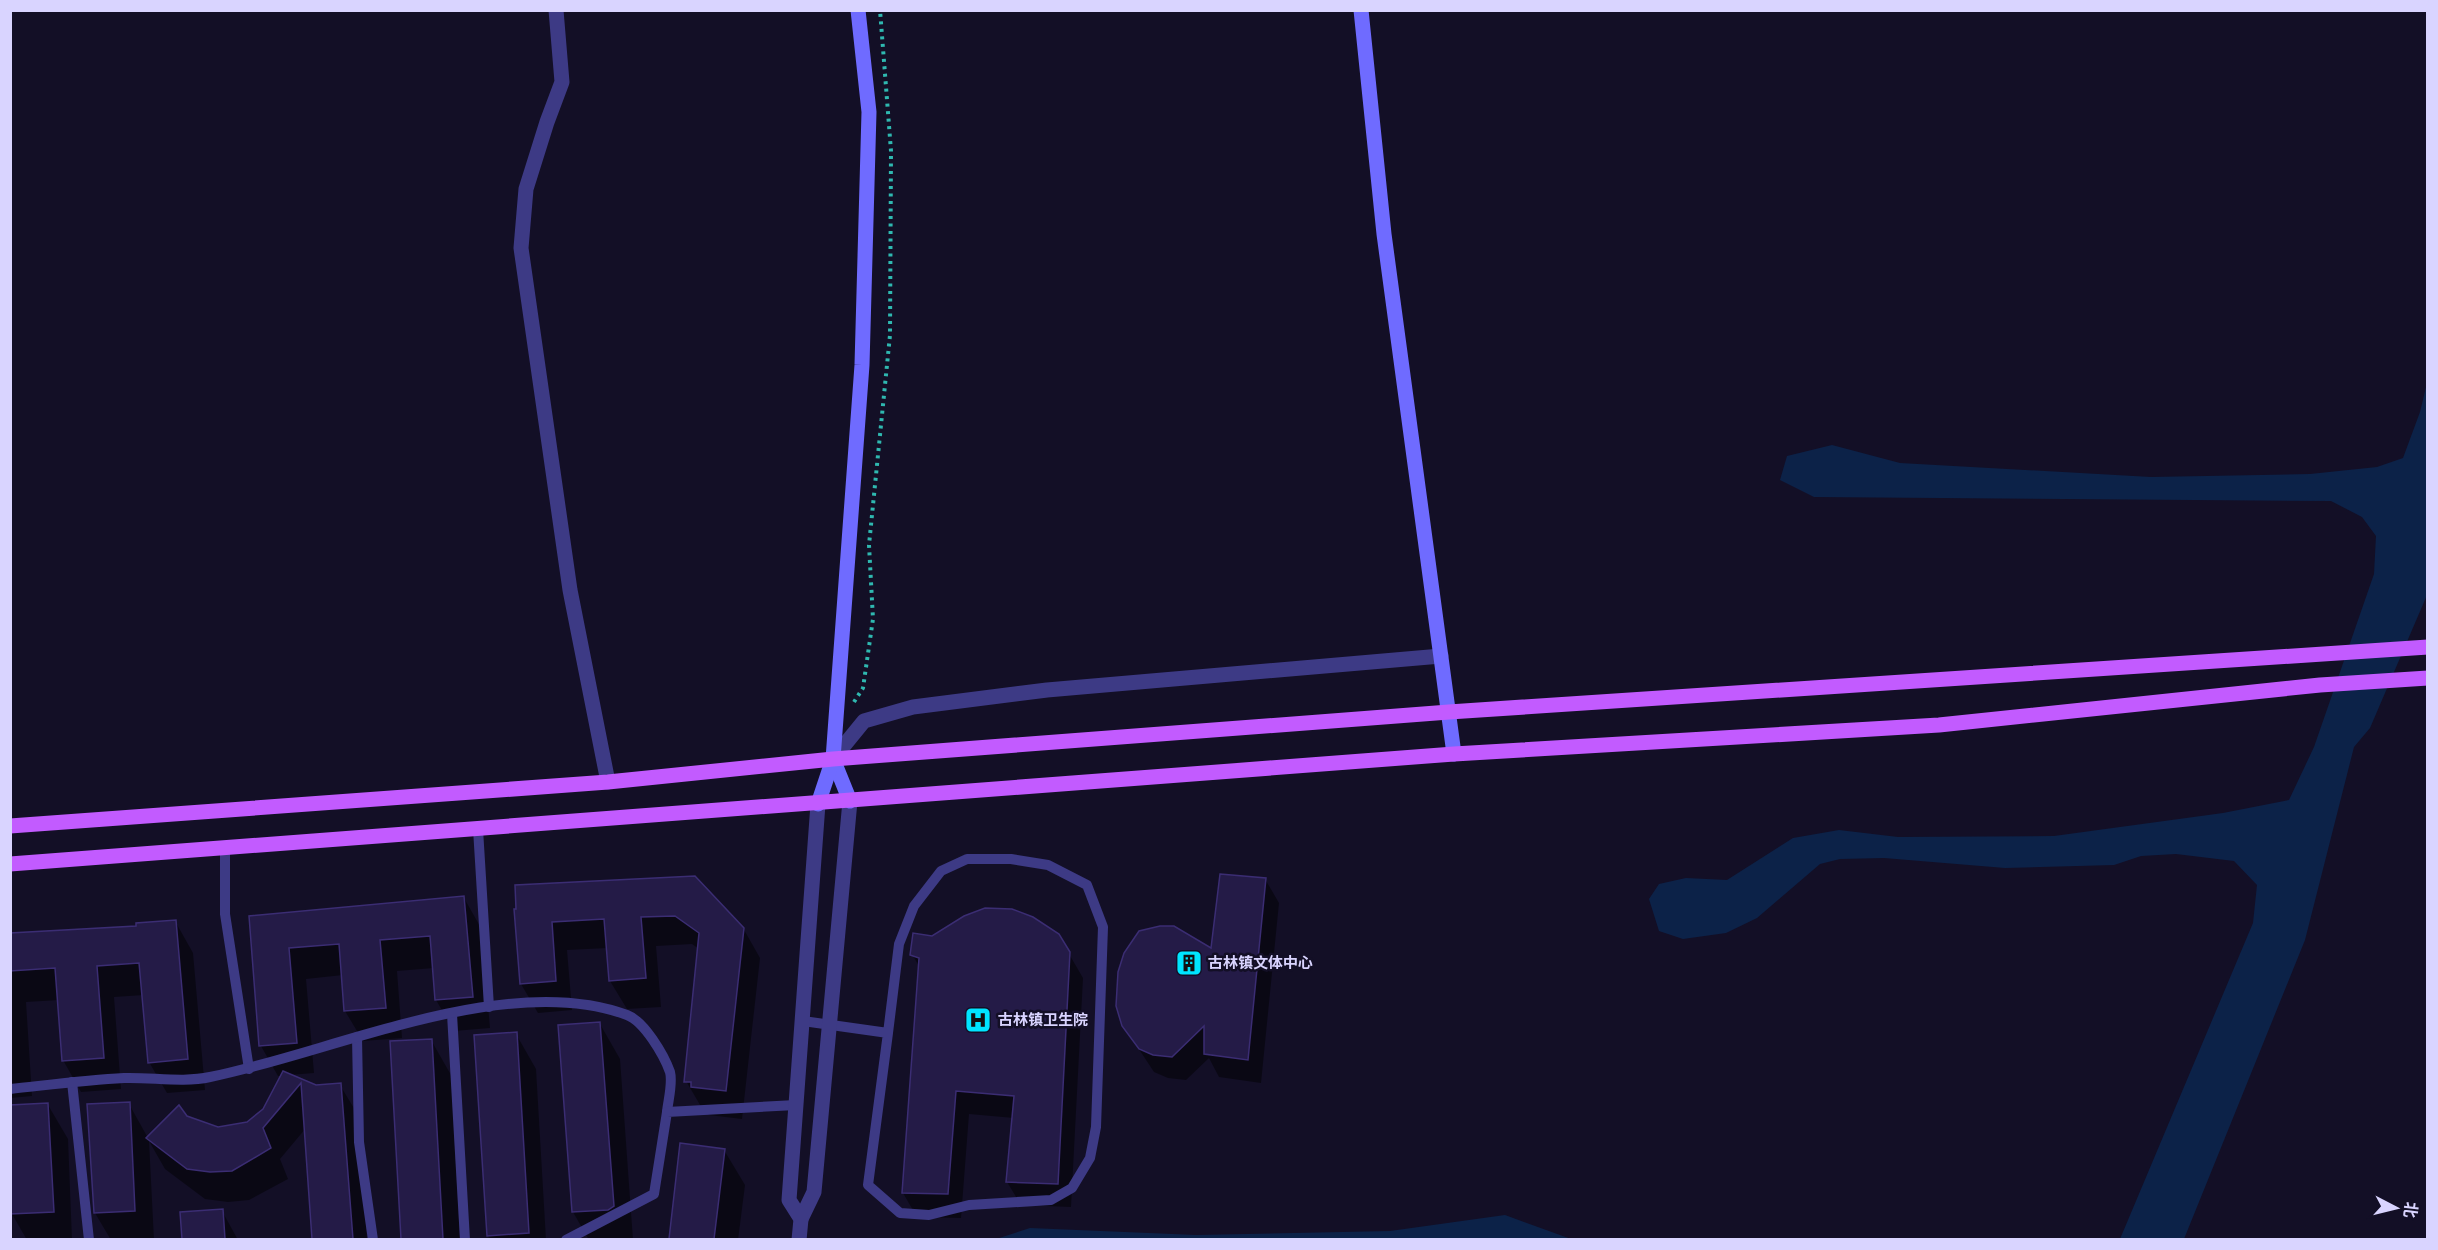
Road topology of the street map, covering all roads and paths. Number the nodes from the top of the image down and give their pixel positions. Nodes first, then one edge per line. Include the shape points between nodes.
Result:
1 (556, 10) edge
2 (858, 10) edge
3 (1361, 10) edge
4 (2427, 646) edge
5 (1442, 656) junction
6 (2427, 678) edge
7 (1449, 712) junction
8 (1454, 754) junction
9 (833, 759) junction
10 (608, 782) junction
11 (850, 801) junction
12 (818, 804) junction
13 (10, 826) edge
14 (478, 829) junction
15 (225, 848) junction
16 (10, 864) edge
17 (489, 1007) junction
18 (452, 1014) junction
19 (803, 1021) junction
20 (829, 1024) junction
21 (888, 1033) junction
22 (357, 1037) junction
23 (249, 1069) junction
24 (72, 1082) junction
25 (10, 1089) edge
26 (796, 1105) junction
27 (667, 1112) junction
28 (801, 1219) junction
29 (89, 1239) edge
30 (373, 1239) edge
31 (465, 1239) edge
32 (566, 1239) edge
33 (799, 1239) edge

1 - 10 street via 562,82 526,189 521,248 570,590
2 - 9 main road via 868,112 862,365
3 - 5 main road via 1384,234
4 - 7 main road
5 - 7 main road
5 - 9 street via 1047,690 913,707 864,722
6 - 8 main road via 2320,685 1939,725
7 - 8 main road
7 - 9 main road
8 - 11 main road
9 - 10 main road
9 - 11 main road
9 - 12 main road
10 - 13 main road
11 - 12 main road
11 - 20 street
12 - 14 main road
12 - 19 street
14 - 15 main road
14 - 17 lane
15 - 16 main road
15 - 23 lane via 225,914
17 - 18 lane
17 - 27 lane via 545,1002 578,1004 629,1015 657,1043 670,1074
18 - 22 lane via 405,1022
18 - 31 lane
19 - 20 lane
19 - 26 street
20 - 21 lane
20 - 28 street via 814,1192
21 - 21 lane via 868,1185 900,1213 929,1215 969,1205 1052,1200 1072,1188 1090,1158 1096,1127 1103,927 1087,885 1048,865 1011,859 967,859 941,871 914,906 899,944
22 - 23 lane
22 - 30 lane via 359,1142
23 - 24 lane via 206,1078
24 - 25 lane
24 - 29 lane
26 - 27 lane
26 - 28 street via 789,1200
27 - 32 lane via 654,1194
28 - 33 street

